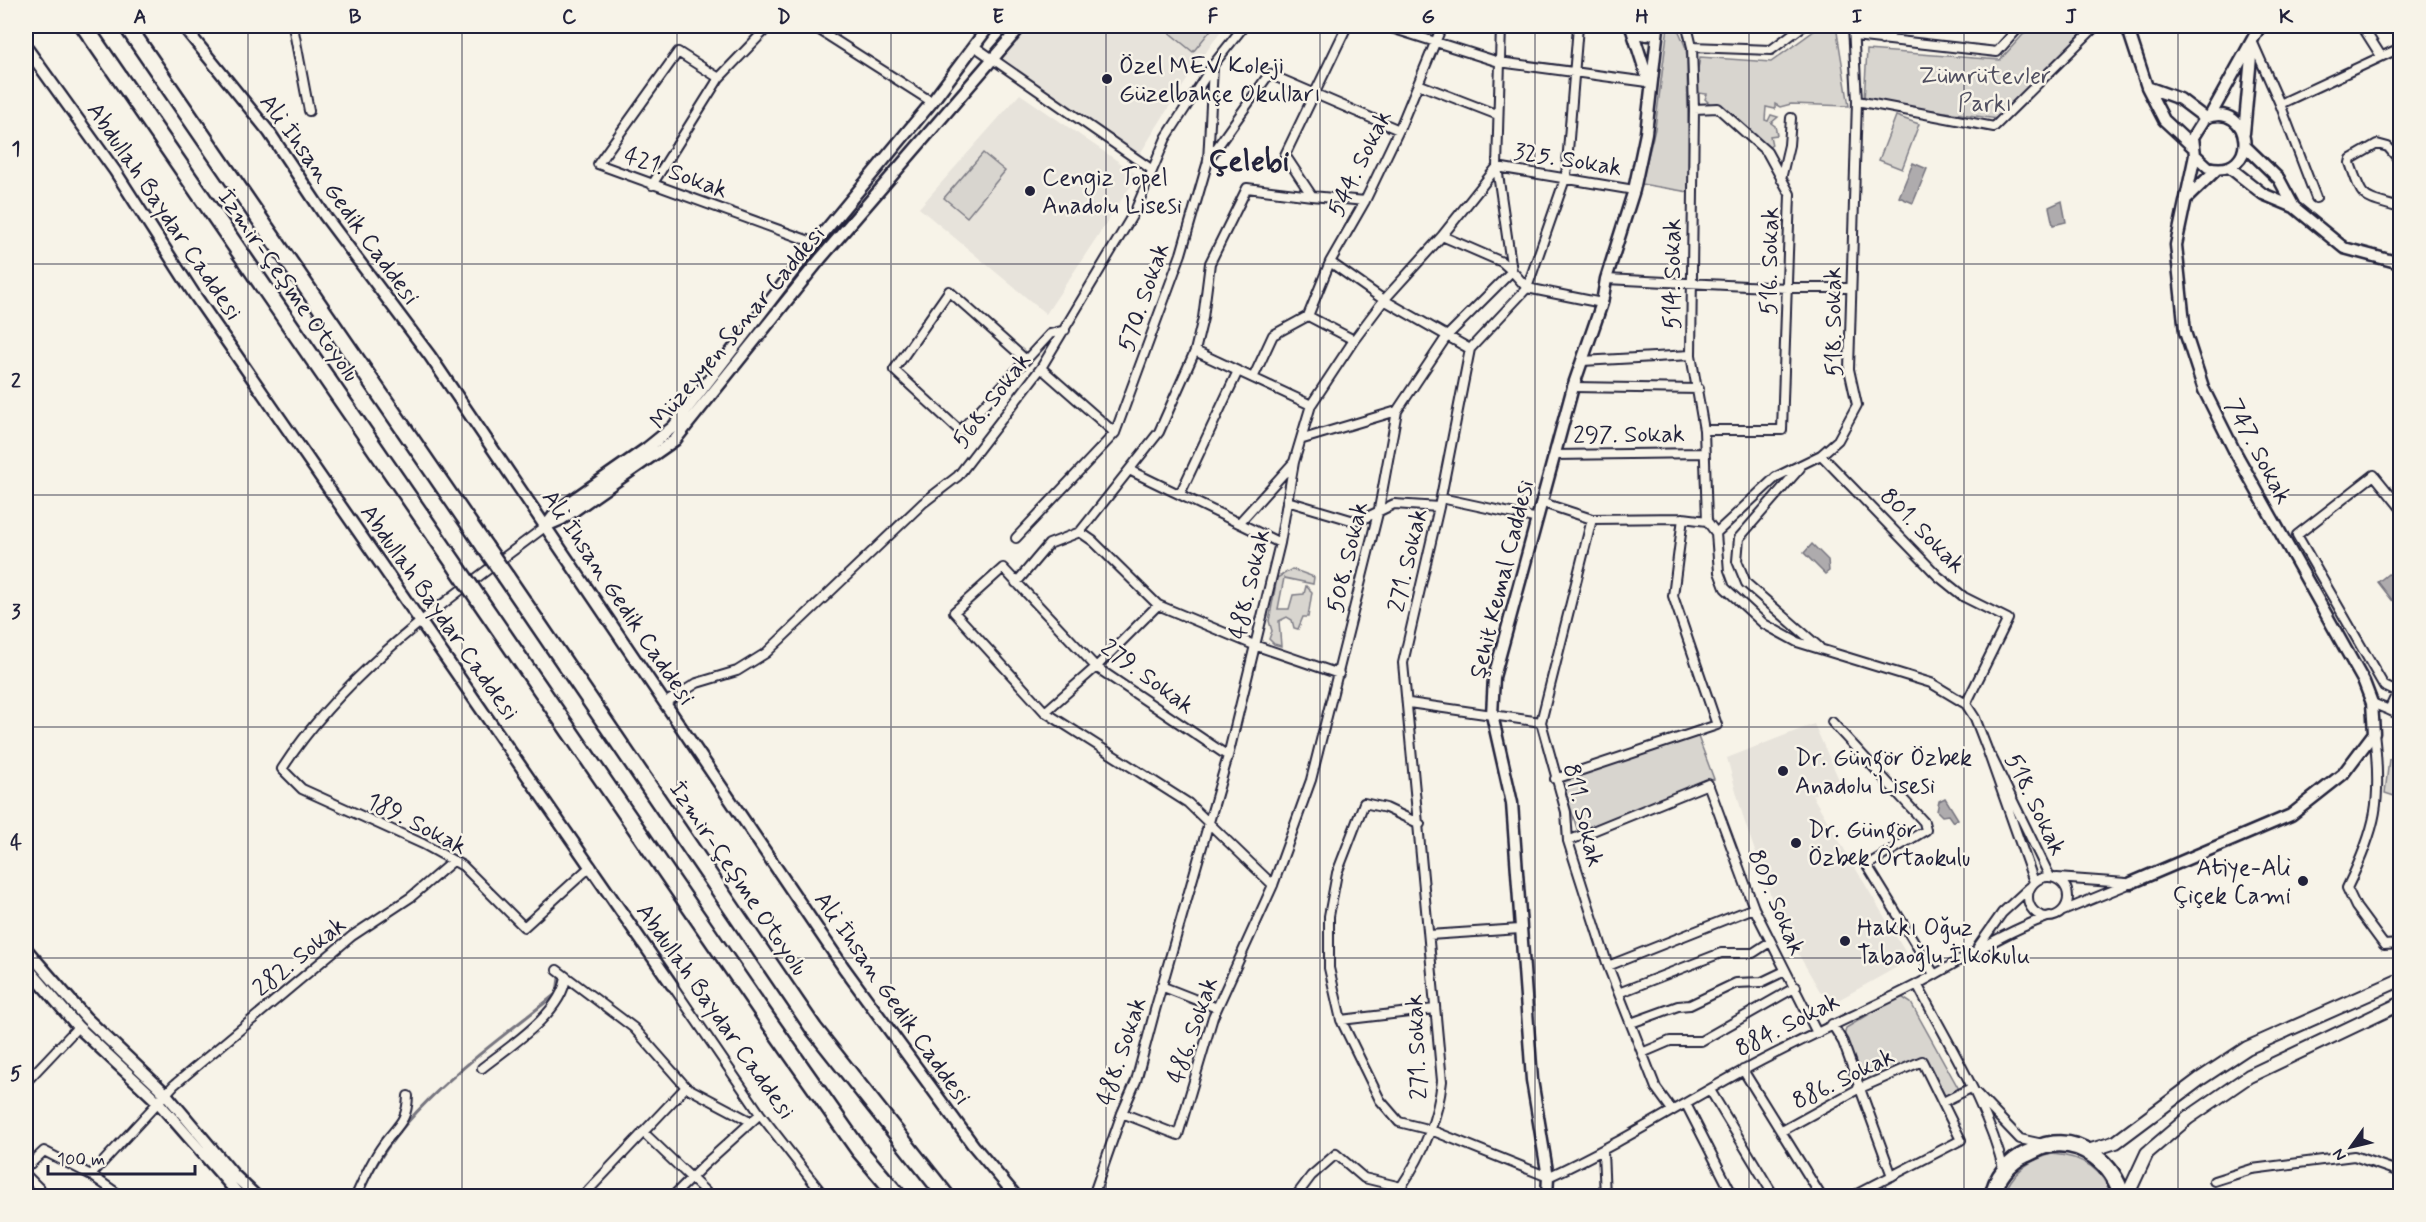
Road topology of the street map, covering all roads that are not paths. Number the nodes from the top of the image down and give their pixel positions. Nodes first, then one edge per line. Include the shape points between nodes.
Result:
1 (84, 26) edge
2 (127, 26) edge
3 (183, 26) edge
4 (293, 26) edge
5 (769, 26) edge
6 (813, 26) edge
7 (989, 26) edge
8 (1021, 26) edge
9 (1244, 26) edge
10 (1347, 26) edge
11 (1389, 26) edge
12 (1442, 26) edge
13 (1501, 26) edge
14 (1578, 26) edge
15 (1687, 26) edge
16 (1803, 26) edge
17 (1853, 26) edge
18 (1901, 26) edge
19 (2020, 26) edge
20 (2096, 26) edge
21 (2127, 26) edge
22 (2260, 26) edge
23 (2362, 26) edge
24 (1630, 27) edge
25 (1659, 27) edge
26 (1854, 36) junction
27 (1882, 40) junction
28 (1436, 43) junction
29 (2252, 43) junction
30 (974, 46) junction
31 (26, 47) edge
32 (1692, 47) junction
33 (2400, 48) edge
34 (2381, 56) junction
35 (992, 60) junction
36 (1499, 62) junction
37 (1213, 65) junction
38 (1576, 73) junction
39 (719, 78) junction
40 (1419, 84) junction
41 (1649, 86) junction
42 (2147, 87) junction
43 (1314, 95) junction
44 (1857, 101) junction
45 (932, 102) junction
46 (2280, 104) junction
47 (1694, 109) junction
48 (309, 111) dead end
49 (1498, 115) junction
50 (2208, 117) junction
51 (1791, 118) dead end
52 (1399, 130) junction
53 (2244, 134) junction
54 (2246, 146) junction
55 (2194, 150) junction
56 (1208, 161) junction
57 (2400, 161) edge
58 (1497, 167) junction
59 (2229, 167) junction
60 (1151, 169) junction
61 (2217, 169) junction
62 (1566, 177) junction
63 (1781, 179) junction
64 (652, 185) junction
65 (1634, 189) junction
66 (1312, 196) junction
67 (2316, 198) dead end
68 (2186, 200) junction
69 (1365, 201) junction
70 (2294, 207) junction
71 (2400, 208) edge
72 (1442, 236) junction
73 (815, 243) junction
74 (1330, 261) junction
75 (2400, 263) edge
76 (1512, 271) junction
77 (1606, 279) junction
78 (1691, 283) junction
79 (1527, 288) junction
80 (1788, 288) junction
81 (1850, 288) junction
82 (1384, 300) junction
83 (1602, 303) junction
84 (1308, 316) junction
85 (1065, 330) junction
86 (1447, 336) junction
87 (1354, 340) junction
88 (1470, 349) junction
89 (1195, 351) junction
90 (1691, 355) junction
91 (1026, 360) junction
92 (1582, 361) junction
93 (1041, 368) junction
94 (1238, 371) junction
95 (1253, 378) junction
96 (1573, 387) junction
97 (1699, 389) junction
98 (1311, 405) junction
99 (1396, 411) junction
100 (1704, 430) junction
101 (1115, 434) junction
102 (1303, 439) junction
103 (1705, 453) junction
104 (1554, 455) junction
105 (1821, 455) junction
106 (1294, 462) junction
107 (1802, 466) junction
108 (1129, 470) junction
109 (1180, 494) junction
110 (1441, 498) junction
111 (1287, 501) junction
112 (1543, 503) junction
113 (1439, 507) junction
114 (2400, 507) edge
115 (1380, 509) junction
116 (1683, 518) junction
117 (1538, 519) junction
118 (1592, 519) junction
119 (1707, 521) junction
120 (1239, 523) junction
121 (546, 526) junction
122 (1080, 532) junction
123 (1716, 533) junction
124 (1016, 538) dead end
125 (1280, 543) junction
126 (1016, 583) junction
127 (1158, 605) junction
128 (421, 621) junction
129 (1254, 645) junction
130 (1821, 648) junction
131 (1096, 668) junction
132 (1339, 675) junction
133 (2399, 689) edge
134 (665, 703) junction
135 (1409, 703) junction
136 (2372, 703) junction
137 (1966, 705) junction
138 (2389, 710) junction
139 (1045, 712) junction
140 (1492, 715) junction
141 (2400, 715) edge
142 (1541, 722) junction
143 (1832, 722) dead end
144 (2374, 733) junction
145 (1987, 749) junction
146 (1228, 756) junction
147 (1555, 779) junction
148 (1209, 822) junction
149 (1420, 824) junction
150 (1568, 841) junction
151 (453, 861) junction
152 (591, 866) junction
153 (2053, 877) junction
154 (2131, 883) junction
155 (2032, 884) junction
156 (1273, 885) junction
157 (1754, 908) junction
158 (2060, 912) junction
159 (2050, 916) junction
160 (1520, 929) junction
161 (1429, 935) junction
162 (1770, 942) junction
163 (2400, 944) edge
164 (1977, 948) junction
165 (26, 949) edge
166 (26, 966) edge
167 (1608, 966) junction
168 (557, 970) dead end
169 (1785, 971) junction
170 (1934, 974) junction
171 (566, 977) junction
172 (2400, 980) edge
173 (38, 981) junction
174 (1917, 984) junction
175 (672, 985) joint
176 (1161, 986) junction
177 (1796, 987) junction
178 (1621, 992) junction
179 (26, 993) edge
180 (2400, 1004) edge
181 (1217, 1008) junction
182 (1435, 1009) junction
183 (1341, 1020) junction
184 (1631, 1023) junction
185 (1832, 1024) junction
186 (78, 1027) junction
187 (1816, 1031) junction
188 (1642, 1053) junction
189 (483, 1068) dead end
190 (1743, 1070) junction
191 (26, 1082) edge
192 (686, 1087) junction
193 (1971, 1088) junction
194 (1858, 1089) junction
195 (1710, 1090) junction
196 (408, 1096) dead end
197 (161, 1097) junction
198 (1943, 1102) junction
199 (1686, 1104) junction
200 (1672, 1110) junction
201 (1122, 1113) junction
202 (760, 1114) junction
203 (750, 1121) junction
204 (1431, 1130) junction
205 (1782, 1131) junction
206 (643, 1132) junction
207 (2047, 1145) junction
208 (2088, 1151) junction
209 (1603, 1152) junction
210 (26, 1168) edge
211 (2004, 1171) junction
212 (2400, 1172) edge
213 (26, 1175) edge
214 (91, 1175) junction
215 (1892, 1176) junction
216 (692, 1177) junction
217 (1548, 1178) junction
218 (2214, 1181) dead end
219 (590, 1190) junction
220 (1990, 1193) edge
221 (234, 1195) edge
222 (47, 1197) edge
223 (121, 1197) edge
224 (256, 1197) edge
225 (356, 1197) edge
226 (584, 1197) edge
227 (597, 1197) edge
228 (673, 1197) edge
229 (710, 1197) edge
230 (824, 1197) edge
231 (898, 1197) edge
232 (946, 1197) edge
233 (1016, 1197) edge
234 (1093, 1197) edge
235 (1296, 1197) edge
236 (1547, 1197) edge
237 (1605, 1197) edge
238 (1733, 1197) edge
239 (1774, 1197) edge
240 (1821, 1197) edge
241 (1853, 1197) edge
242 (2122, 1197) edge
243 (2127, 1197) edge

1 - 231 highway, İzmir-Çeşme Otoyolu, bridge via 767,1019
2 - 232 highway, İzmir-Çeşme Otoyolu, bridge via 814,1029
3 - 121 main road, Ali İhsan Gedik Caddesi via 268,132 325,216 430,356
4 - 48 street
5 - 39 street
6 - 45 street
7 - 30 main road, Müzeyyen Senar Caddesi
8 - 35 main road, Müzeyyen Senar Caddesi
9 - 37 street, 568. Sokak
10 - 43 street
11 - 28 street
12 - 28 street, 544. Sokak
13 - 36 street
14 - 38 street
15 - 32 street, 514. Sokak
16 - 32 street via 1771,50
17 - 26 street, 518. Sokak
18 - 27 street
19 - 27 street via 1997,52
20 - 44 street via 1994,127
21 - 42 main road
22 - 29 main road
23 - 34 street
24 - 25 main road via 1647,35
24 - 41 main road
25 - 41 main road, Şehit Kemal Caddesi
26 - 27 street
26 - 44 street, 518. Sokak
28 - 36 street
28 - 40 street, 544. Sokak
29 - 46 street
29 - 50 main road
29 - 53 main road
30 - 35 street
30 - 45 main road, Müzeyyen Senar Caddesi
31 - 128 main road, Abdullah Baydar Caddesi via 115,171 194,294
32 - 47 street, 514. Sokak
33 - 34 street
34 - 46 street
35 - 60 street
35 - 121 main road, Müzeyyen Senar Caddesi via 821,258 675,440 562,519
36 - 38 street
36 - 49 street
37 - 56 street, 570. Sokak
37 - 60 street, 568. Sokak
38 - 41 street
38 - 62 street
39 - 64 street
39 - 64 street, 421. Sokak via 678,52 598,164
40 - 49 street
40 - 52 street, 544. Sokak
41 - 65 main road, Şehit Kemal Caddesi via 1646,133
42 - 50 main road via 2180,99
42 - 55 main road via 2164,120
43 - 52 street
43 - 56 street via 1269,74
43 - 66 street via 1285,155
44 - 81 street, 518. Sokak
45 - 73 main road, Müzeyyen Senar Caddesi
46 - 67 street
47 - 63 street, 516. Sokak via 1718,108 1767,152
47 - 78 street, 514. Sokak
49 - 58 street
50 - 53 main road via 2226,116
50 - 55 main road via 2196,128
51 - 63 street
52 - 69 street, 544. Sokak
53 - 54 main road
54 - 59 main road via 2241,158
54 - 70 main road via 2279,179
55 - 61 main road via 2208,167
55 - 68 main road, 747. Sokak
56 - 101 street, 570. Sokak via 1181,254
57 - 71 street via 2388,147 2377,144 2350,162 2364,197
58 - 62 street, 325. Sokak
58 - 72 street, 488. Sokak
58 - 76 street
59 - 61 main road
59 - 70 main road via 2264,194
60 - 85 street, 568. Sokak via 1136,211
61 - 68 main road
62 - 65 street, 325. Sokak
62 - 79 street
63 - 80 street, 516. Sokak via 1790,194
64 - 73 street, 421. Sokak
65 - 77 main road, Şehit Kemal Caddesi
66 - 69 street
66 - 89 street via 1247,189 1210,264
68 - 136 main road, 747. Sokak via 2176,245 2185,332 2204,390
69 - 74 street, 544. Sokak
70 - 75 main road via 2344,248
72 - 76 street via 1502,262
72 - 82 street, 488. Sokak
73 - 121 main road, Müzeyyen Senar Caddesi via 673,427 558,510
74 - 82 street
74 - 84 street, 544. Sokak
76 - 79 street
76 - 86 street, 508. Sokak
77 - 78 street
77 - 83 main road, Şehit Kemal Caddesi
78 - 80 street
78 - 90 street, 514. Sokak
79 - 83 street
79 - 88 street
80 - 81 street
80 - 100 street, 516. Sokak via 1782,430
81 - 105 street, 518. Sokak via 1848,369 1857,405 1838,440
82 - 86 street
82 - 87 street, 488. Sokak
83 - 92 main road, Şehit Kemal Caddesi
84 - 87 street
84 - 95 street via 1273,335
85 - 91 street via 1050,334
85 - 93 street, 568. Sokak
86 - 88 street
86 - 99 street, 508. Sokak
87 - 98 street, 488. Sokak
88 - 110 street, 271. Sokak
89 - 94 street
89 - 108 street via 1160,432
90 - 92 street
90 - 97 street, 514. Sokak
91 - 91 street via 949,291 894,370 960,431
92 - 96 main road, Şehit Kemal Caddesi
93 - 101 street
93 - 134 street, 568. Sokak via 958,476 923,503 766,653 737,670 697,682
94 - 95 street
94 - 109 street
95 - 98 street
96 - 97 street
96 - 104 main road, Şehit Kemal Caddesi
97 - 100 street, 514. Sokak
98 - 102 street, 488. Sokak
99 - 102 street
99 - 115 street, 508. Sokak
100 - 103 street, 514. Sokak
101 - 124 street
102 - 106 street, 488. Sokak
103 - 104 street, 297. Sokak
103 - 119 street, 514. Sokak
104 - 112 main road, Şehit Kemal Caddesi
105 - 107 street, 518. Sokak
105 - 137 street, 801. Sokak via 1938,576 1964,597 2008,619
106 - 111 street, 488. Sokak
106 - 120 street
107 - 123 street, 518. Sokak via 1776,477
107 - 130 street via 1738,538 1737,561 1746,583
108 - 109 street
108 - 122 street
109 - 120 street
110 - 113 street, 271. Sokak
110 - 117 street
111 - 115 street via 1351,520 1363,519
111 - 125 street, 488. Sokak
112 - 117 main road, Şehit Kemal Caddesi
112 - 118 street
113 - 115 street via 1394,504
113 - 135 street, 271. Sokak via 1403,663
114 - 133 street via 2374,475 2297,535 2384,686
115 - 132 street, 508. Sokak
116 - 118 street
116 - 119 street
116 - 147 street via 1672,596 1717,725
117 - 140 main road, Şehit Kemal Caddesi via 1494,677
118 - 142 street, 811. Sokak
119 - 123 street
120 - 125 street
121 - 128 street
121 - 134 main road, Ali İhsan Gedik Caddesi
122 - 126 street via 1049,544
122 - 127 street
123 - 130 street, 518. Sokak via 1719,572 1725,588 1764,624 1797,642
125 - 129 street, 488. Sokak
126 - 131 street, 279. Sokak
126 - 139 street, 279. Sokak via 1003,568 954,612
127 - 129 street
127 - 131 street
128 - 151 street, 189. Sokak via 379,656 332,704 282,769 302,789
128 - 152 main road, Abdullah Baydar Caddesi
129 - 132 street
129 - 146 street, 488. Sokak
130 - 137 street, 518. Sokak via 1931,683
131 - 139 street
131 - 146 street, 279. Sokak
132 - 156 street, 508. Sokak via 1311,780
133 - 138 street
134 - 233 main road, Ali İhsan Gedik Caddesi via 844,968 973,1145
135 - 140 street
135 - 149 street, 271. Sokak
136 - 138 street
136 - 144 main road
137 - 145 street, 518. Sokak
138 - 141 street
139 - 148 street via 1188,803
140 - 142 street
140 - 160 main road, Şehit Kemal Caddesi via 1512,803
142 - 147 street, 811. Sokak
143 - 170 street via 1924,822 1926,830 1867,865
144 - 154 main road via 2343,774 2291,815
144 - 163 street via 2379,780 2374,823 2347,888 2384,945
145 - 153 street, 518. Sokak
145 - 155 street, 518. Sokak
146 - 148 street, 488. Sokak
147 - 150 street, 811. Sokak via 1566,812
148 - 156 street
148 - 176 street, 488. Sokak
149 - 161 street, 271. Sokak
149 - 183 street via 1364,802 1337,873 1329,916 1329,968
150 - 157 street, 809. Sokak via 1708,784
150 - 167 street, 811. Sokak
151 - 152 street, 189. Sokak via 463,866 524,927
151 - 197 street, 282. Sokak via 411,897 351,936
152 - 175 main road, Abdullah Baydar Caddesi
153 - 154 street
153 - 155 street
153 - 158 street via 2067,894
154 - 158 street
155 - 159 street via 2028,899 2033,910
155 - 164 street via 2002,914
156 - 181 street, 486. Sokak
157 - 162 street, 809. Sokak
157 - 167 street
158 - 159 street
159 - 164 street, 884. Sokak
160 - 161 street
160 - 217 main road, Şehit Kemal Caddesi via 1532,1080
161 - 182 street, 271. Sokak
162 - 169 street, 809. Sokak
162 - 178 street via 1753,953 1721,952
164 - 170 street, 884. Sokak
165 - 197 main road
166 - 173 main road
167 - 178 street, 811. Sokak
168 - 171 street
169 - 177 street, 809. Sokak
169 - 184 street via 1762,982 1736,983 1690,1005
170 - 174 street, 884. Sokak
171 - 189 street via 562,997 550,1011
171 - 192 street via 634,1028
172 - 208 main road via 2247,1048 2200,1078 2116,1142
173 - 179 street
173 - 186 main road
174 - 185 street, 884. Sokak
174 - 193 street
175 - 202 street, Abdullah Baydar Caddesi
176 - 181 street
176 - 201 street, 488. Sokak via 1136,1081
177 - 187 street, 809. Sokak
177 - 188 street via 1701,1041 1670,1041
178 - 184 street, 811. Sokak
180 - 243 main road via 2249,1076 2188,1118 2147,1153
181 - 201 street, 486. Sokak via 1179,1134
182 - 183 street
182 - 204 street, 271. Sokak via 1442,1081 1440,1109
183 - 204 street via 1380,1100 1398,1122
184 - 188 street, 811. Sokak
185 - 187 street, 884. Sokak
185 - 194 street via 1843,1042
186 - 191 street
186 - 197 main road
187 - 190 street, 884. Sokak
188 - 200 street, 811. Sokak via 1656,1088
190 - 195 street, 884. Sokak
190 - 205 street
192 - 203 street
192 - 206 street
193 - 198 street
193 - 207 street via 2020,1139
193 - 211 street via 1998,1147
194 - 198 street, 886. Sokak via 1922,1061
194 - 205 street, 886. Sokak
194 - 215 street
195 - 199 street, 884. Sokak
195 - 239 street
196 - 225 street via 408,1112 383,1146
197 - 214 street, 282. Sokak
197 - 221 main road
197 - 224 main road
198 - 215 street via 1961,1140
199 - 200 street, 884. Sokak
199 - 238 street
200 - 209 street, 884. Sokak
201 - 234 street, 488. Sokak
202 - 203 street
202 - 230 street, Abdullah Baydar Caddesi
203 - 216 street
204 - 217 street
204 - 235 street, 271. Sokak via 1418,1162 1401,1187 1364,1178 1336,1154 1311,1176
205 - 240 street
206 - 216 street
206 - 219 street
207 - 208 highway via 2068,1145
207 - 211 highway via 2014,1160
208 - 242 highway via 2105,1164 2118,1182
209 - 217 street, 884. Sokak
209 - 237 street
210 - 214 street via 44,1151
211 - 220 highway
212 - 218 street via 2354,1156 2252,1168
213 - 222 street
214 - 223 street
215 - 241 street
216 - 228 street
216 - 229 street
217 - 236 main road, Şehit Kemal Caddesi
219 - 226 street
219 - 227 street

